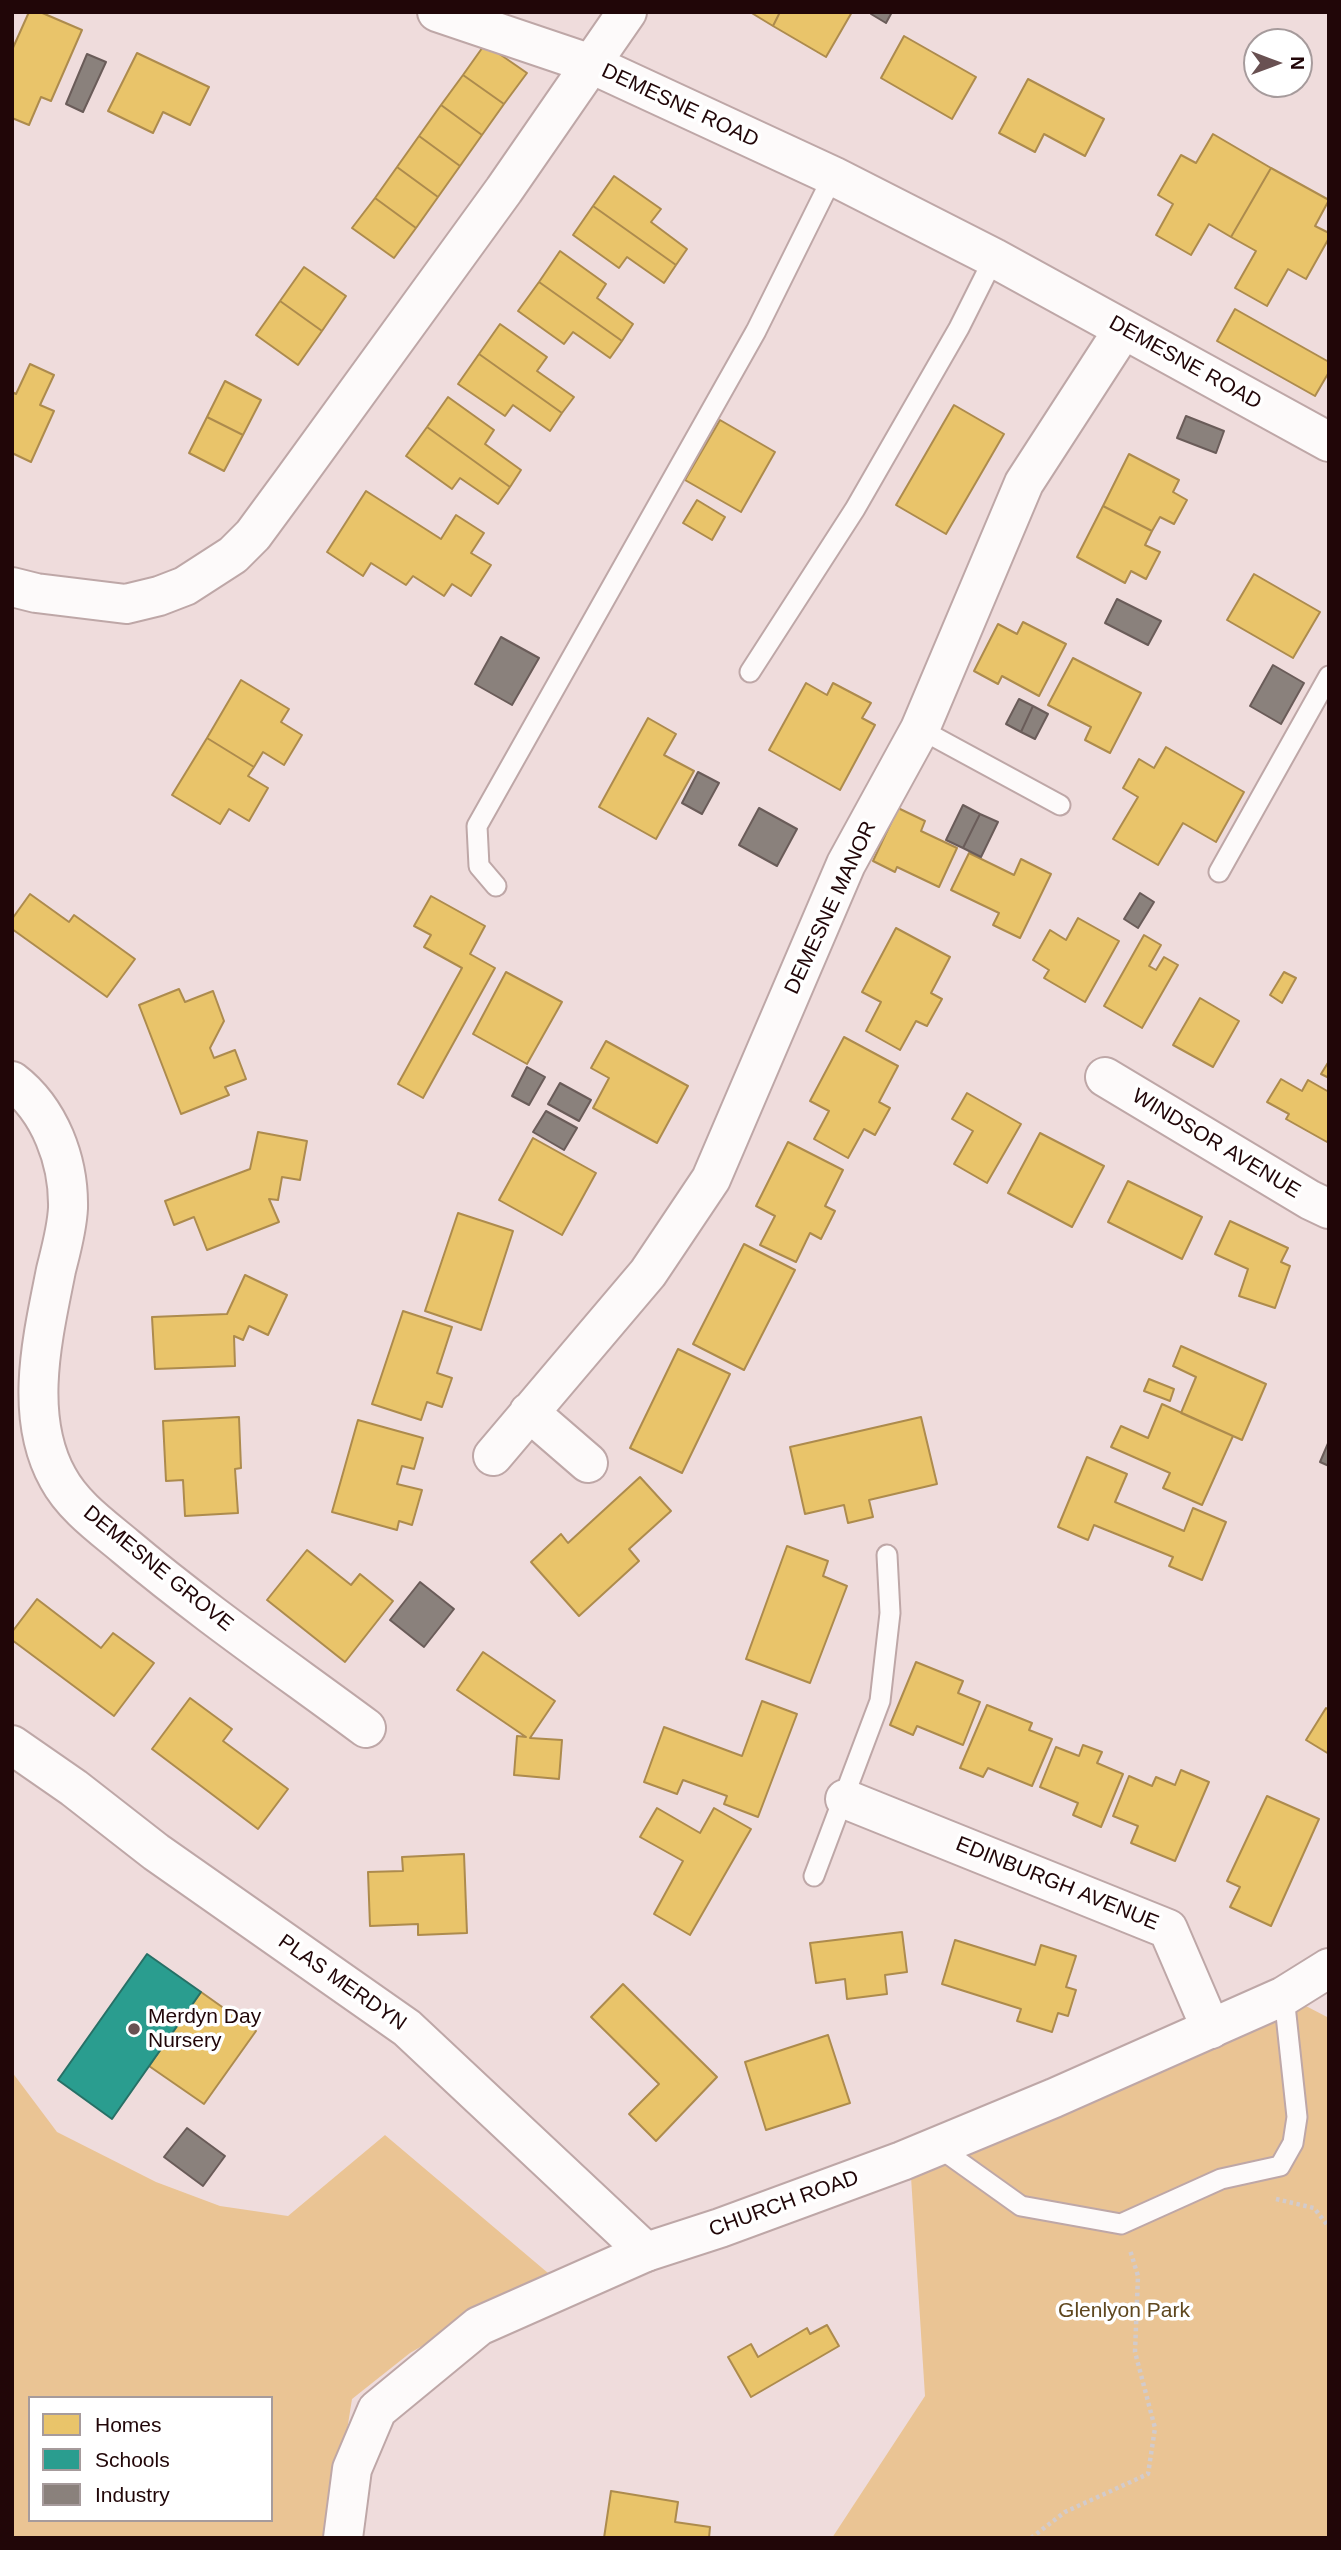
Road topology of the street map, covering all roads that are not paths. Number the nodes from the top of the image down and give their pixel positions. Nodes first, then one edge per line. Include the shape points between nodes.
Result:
1 (437, 12) edge
2 (627, 12) edge
3 (591, 64) junction
4 (833, 176) junction
5 (994, 258) junction
6 (1123, 330) junction
7 (1329, 442) edge
8 (12, 587) edge
9 (750, 672) dead end
10 (1329, 676) edge
11 (920, 729) junction
12 (1060, 804) dead end
13 (1219, 872) dead end
14 (495, 887) dead end
15 (1105, 1077) dead end
16 (12, 1081) edge
17 (1329, 1209) edge
18 (529, 1412) junction
19 (493, 1456) dead end
20 (588, 1463) dead end
21 (887, 1555) dead end
22 (366, 1728) dead end
23 (12, 1745) edge
24 (845, 1799) junction
25 (814, 1875) dead end
26 (1329, 1968) edge
27 (1284, 1996) junction
28 (1211, 2029) junction
29 (937, 2146) junction
30 (646, 2252) junction
31 (342, 2538) edge

1 - 3 street
2 - 3 street
3 - 4 street, DEMESNE ROAD
3 - 8 street, DEMESNE ROAD via 300,471 233,555 185,586 127,604
4 - 5 street, DEMESNE ROAD
4 - 14 lane via 756,331 477,826 479,866
5 - 6 street, DEMESNE ROAD
5 - 9 lane via 855,509
6 - 7 street, DEMESNE ROAD
6 - 11 street, DEMESNE MANOR via 1024,483
10 - 13 lane
11 - 12 lane
11 - 18 street, DEMESNE MANOR via 846,864 711,1179 648,1273
15 - 17 street, WINDSOR AVENUE
16 - 22 street, DEMESNE GROVE via 37,1106 51,1129 66,1182 68,1209 45,1323 39,1387 42,1434 58,1479 75,1502 148,1565
18 - 19 street, DEMESNE MANOR
18 - 20 street
21 - 24 lane via 890,1613 880,1702
23 - 30 street, PLAS MERDYN via 407,2028
24 - 25 lane
24 - 28 street, EDINBURGH AVENUE via 1168,1929
26 - 27 street, CHURCH ROAD
27 - 28 street, CHURCH ROAD
27 - 29 lane via 1297,2118 1293,2143 1280,2166 1221,2179 1121,2224 1021,2206
28 - 29 street, CHURCH ROAD
29 - 30 street, CHURCH ROAD
30 - 31 street, CHURCH ROAD via 479,2326 377,2410 352,2469

